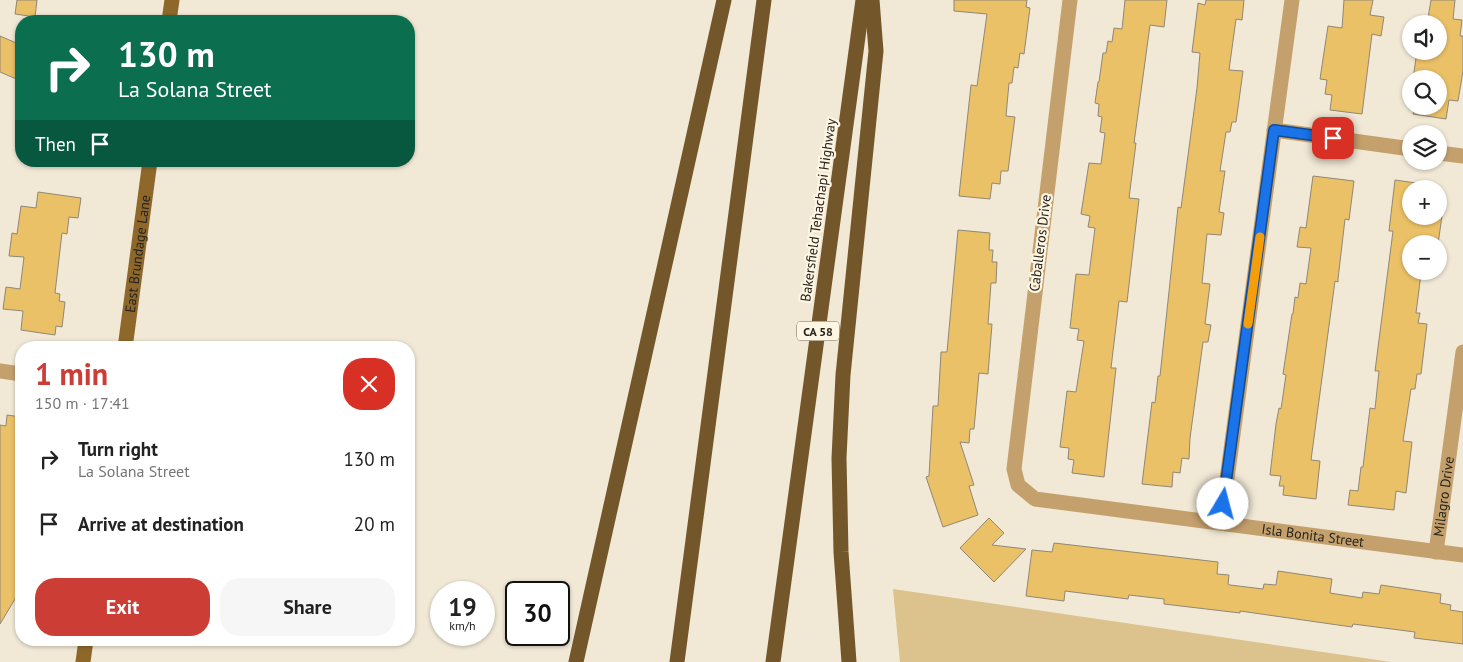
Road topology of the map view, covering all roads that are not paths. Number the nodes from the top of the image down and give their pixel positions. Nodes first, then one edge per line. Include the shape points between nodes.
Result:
1 (172, 0) edge
2 (724, 0) edge
3 (764, 0) edge
4 (863, 0) edge
5 (872, 0) edge
6 (1070, 0) edge
7 (1292, 0) edge
8 (170, 15) edge
9 (1274, 130) junction
10 (1402, 148) edge
11 (1447, 153) edge
12 (1463, 156) edge
13 (149, 167) edge
14 (126, 341) edge
15 (1463, 352) edge
16 (0, 371) edge
17 (15, 373) edge
18 (1018, 485) joint
19 (1220, 524) junction
20 (1436, 552) junction
21 (1463, 555) edge
22 (85, 646) edge
23 (83, 662) edge
24 (576, 662) edge
25 (676, 662) edge
26 (773, 662) edge
27 (849, 662) edge

1 - 8 main road
2 - 24 highway
3 - 25 highway
4 - 26 highway, Bakersfield Tehachapi Highway / CA 58
5 - 27 highway via 876,51 842,375 841,552
6 - 18 street, Caballeros Drive via 1014,469
7 - 9 street
9 - 10 street
9 - 19 street
11 - 12 street
13 - 14 main road, East Brundage Lane
15 - 20 street, Milagro Drive
16 - 17 street
18 - 19 street, Isla Bonita Street via 1035,499
19 - 20 street, Isla Bonita Street
20 - 21 street, Isla Bonita Street
22 - 23 main road

